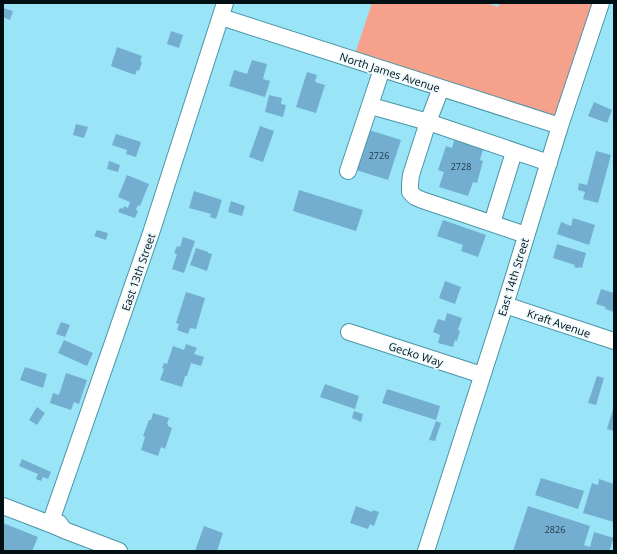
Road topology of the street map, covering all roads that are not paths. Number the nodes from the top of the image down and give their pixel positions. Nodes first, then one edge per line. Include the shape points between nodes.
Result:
1 (601, 3) edge
2 (223, 10) edge
3 (382, 69) junction
4 (441, 88) junction
5 (371, 106) junction
6 (428, 122) junction
7 (560, 126) junction
8 (514, 152) junction
9 (549, 163) junction
10 (348, 171) dead end
11 (492, 223) junction
12 (526, 235) junction
13 (504, 305) junction
14 (349, 332) dead end
15 (614, 341) edge
16 (482, 375) junction
17 (3, 506) edge
18 (57, 527) junction
19 (119, 551) edge
20 (426, 551) edge

1 - 7 street, East 14th Street
2 - 3 street, North James Avenue
2 - 18 street, East 13th Street
3 - 4 street, North James Avenue
3 - 5 street
4 - 6 street
4 - 7 street, North James Avenue
5 - 6 street
5 - 10 street
6 - 8 street
6 - 11 street via 411,175 410,192 422,200
7 - 9 street, East 14th Street
8 - 9 street
8 - 11 street
9 - 12 street, East 14th Street
11 - 12 street
12 - 13 street, East 14th Street
13 - 15 street, Kraft Avenue
13 - 16 street, East 14th Street
14 - 16 street, Gecko Way
16 - 20 street, East 14th Street
17 - 18 street
18 - 19 street

